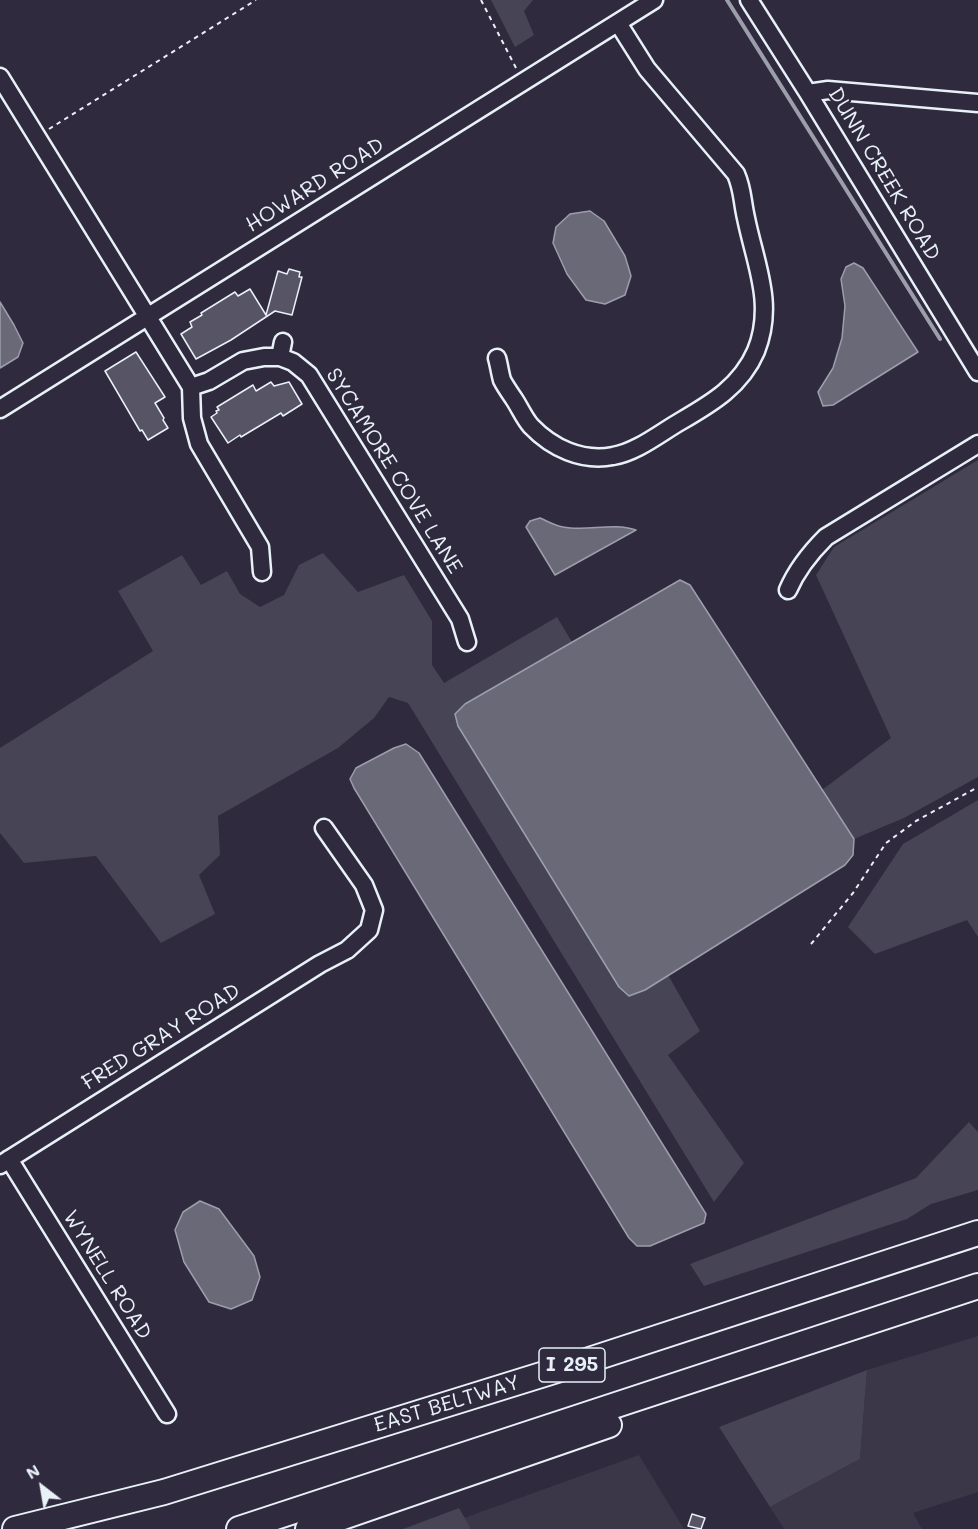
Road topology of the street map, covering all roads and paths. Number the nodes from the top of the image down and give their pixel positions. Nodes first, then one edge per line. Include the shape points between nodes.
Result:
1 (256, 0) edge
2 (481, 0) edge
3 (654, 0) edge
4 (749, 0) edge
5 (618, 23) junction
6 (0, 77) edge
7 (523, 81) junction
8 (808, 93) junction
9 (978, 103) edge
10 (37, 136) junction
11 (148, 316) junction
12 (497, 357) dead end
13 (978, 372) edge
14 (191, 387) junction
15 (0, 409) edge
16 (978, 444) edge
17 (262, 572) dead end
18 (788, 590) dead end
19 (467, 642) dead end
20 (978, 786) edge
21 (324, 828) dead end
22 (811, 944) dead end
23 (4, 1162) edge
24 (978, 1233) edge
25 (978, 1286) edge
26 (167, 1414) dead end
27 (164, 1492) junction
28 (0, 1518) edge
29 (15, 1529) edge
30 (239, 1529) edge
31 (308, 1529) edge

1 - 10 path
2 - 7 path
3 - 5 street, HOWARD ROAD
4 - 8 street, DUNN CREEK ROAD
5 - 7 street, HOWARD ROAD
5 - 12 street via 647,69 736,174 765,299 756,351 745,370 715,401 635,448 613,456 590,457 566,452 530,425 502,380
6 - 10 street
7 - 11 street, HOWARD ROAD
8 - 9 street via 828,90
8 - 13 street, DUNN CREEK ROAD
10 - 11 street
11 - 14 street
11 - 15 street, HOWARD ROAD
14 - 17 street via 192,418 199,444 260,547
14 - 19 street, SYCAMORE COVE LANE via 243,361 281,349 309,375 460,619
16 - 18 street via 826,537 809,554
20 - 22 path via 886,843 853,893
21 - 23 street, FRED GRAY ROAD via 364,885 374,910 369,930 347,950
23 - 26 street, WYNELL ROAD
24 - 27 highway, EAST BELTWAY / I 295 via 583,1362
25 - 30 highway, I 295
25 - 31 highway via 636,1415
27 - 28 highway
27 - 29 highway, EAST BELTWAY / I 295

